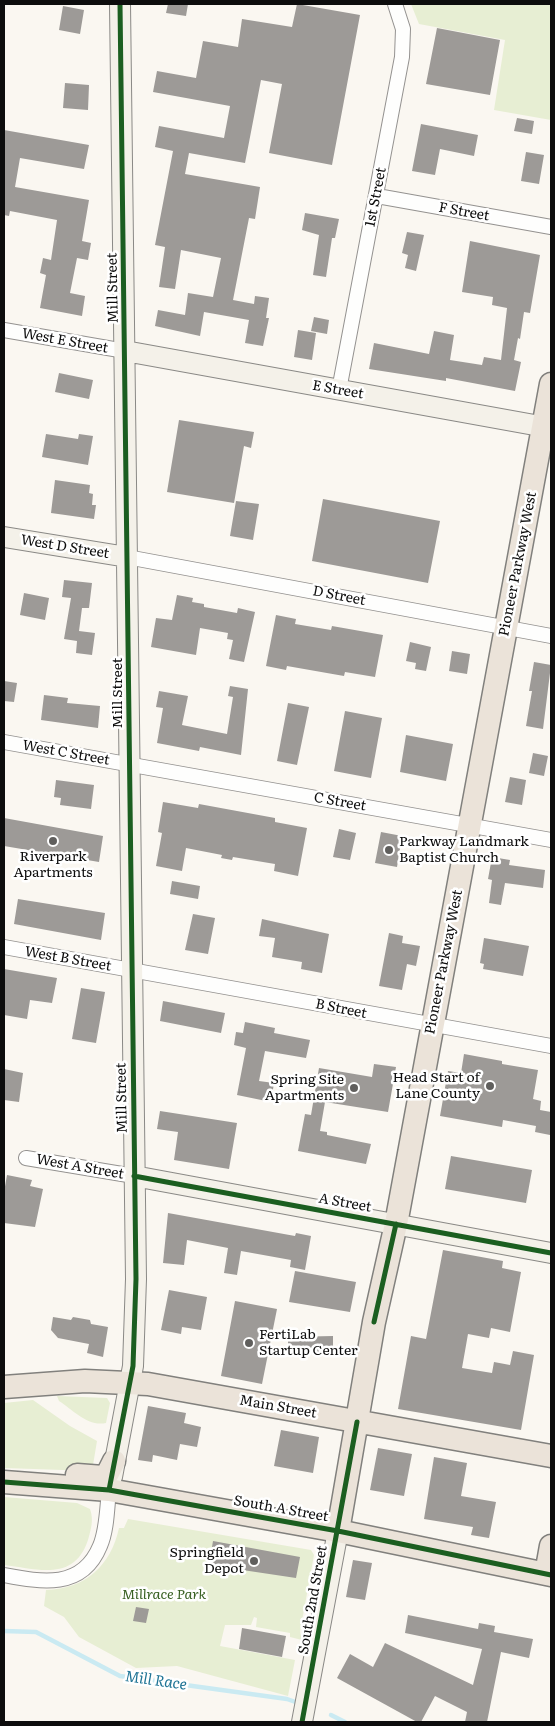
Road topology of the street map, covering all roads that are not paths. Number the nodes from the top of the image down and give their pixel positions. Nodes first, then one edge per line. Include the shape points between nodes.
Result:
1 (120, 4) edge
2 (395, 4) edge
3 (377, 196) junction
4 (551, 227) edge
5 (4, 330) edge
6 (125, 351) junction
7 (551, 384) edge
8 (339, 390) junction
9 (547, 428) edge
10 (4, 536) edge
11 (127, 557) junction
12 (506, 628) junction
13 (551, 636) edge
14 (4, 742) edge
15 (129, 765) junction
16 (470, 825) junction
17 (551, 840) edge
18 (4, 947) edge
19 (132, 970) junction
20 (432, 1025) junction
21 (551, 1046) edge
22 (26, 1158) dead end
23 (134, 1176) junction
24 (396, 1224) junction
25 (551, 1252) edge
26 (131, 1382) junction
27 (4, 1387) edge
28 (357, 1422) junction
29 (551, 1456) edge
30 (114, 1461) junction
31 (4, 1474) edge
32 (4, 1482) edge
33 (110, 1490) junction
34 (338, 1530) junction
35 (551, 1546) edge
36 (4, 1575) edge
37 (549, 1575) edge
38 (302, 1722) edge

1 - 6 street, Mill Street
2 - 3 street, 1st Street via 403,29 402,57
3 - 4 street, F Street
3 - 8 street, 1st Street
5 - 6 street, West E Street
6 - 8 street, E Street
6 - 11 street, Mill Street
7 - 9 main road, Pioneer Parkway West
8 - 9 street, E Street
9 - 12 main road, Pioneer Parkway West
10 - 11 street, West D Street
11 - 12 street, D Street
11 - 15 street, Mill Street
12 - 13 street, D Street
12 - 16 main road, Pioneer Parkway West
14 - 15 street, West C Street
15 - 16 street, C Street
15 - 19 street, Mill Street
16 - 17 street, C Street
16 - 20 main road, Pioneer Parkway West
18 - 19 street, West B Street
19 - 20 street, B Street
19 - 23 street, Mill Street
20 - 21 street, B Street
20 - 24 main road, Pioneer Parkway West
22 - 23 street, West A Street
23 - 24 street, A Street
23 - 26 street, Mill Street via 135,1339
24 - 25 street, A Street
24 - 28 main road, Pioneer Parkway West via 374,1322
26 - 27 main road, Main Street
26 - 28 main road, Main Street
26 - 30 street, Mill Street
28 - 29 main road, Main Street
28 - 34 main road, South 2nd Street
30 - 31 main road via 103,1477 39,1472
30 - 33 street, Mill Street
32 - 33 main road, South A Street
33 - 34 main road, South A Street
33 - 36 street via 100,1546 91,1563 71,1577 60,1580 38,1581
34 - 37 main road, South A Street
34 - 38 street, South 2nd Street
35 - 37 main road

